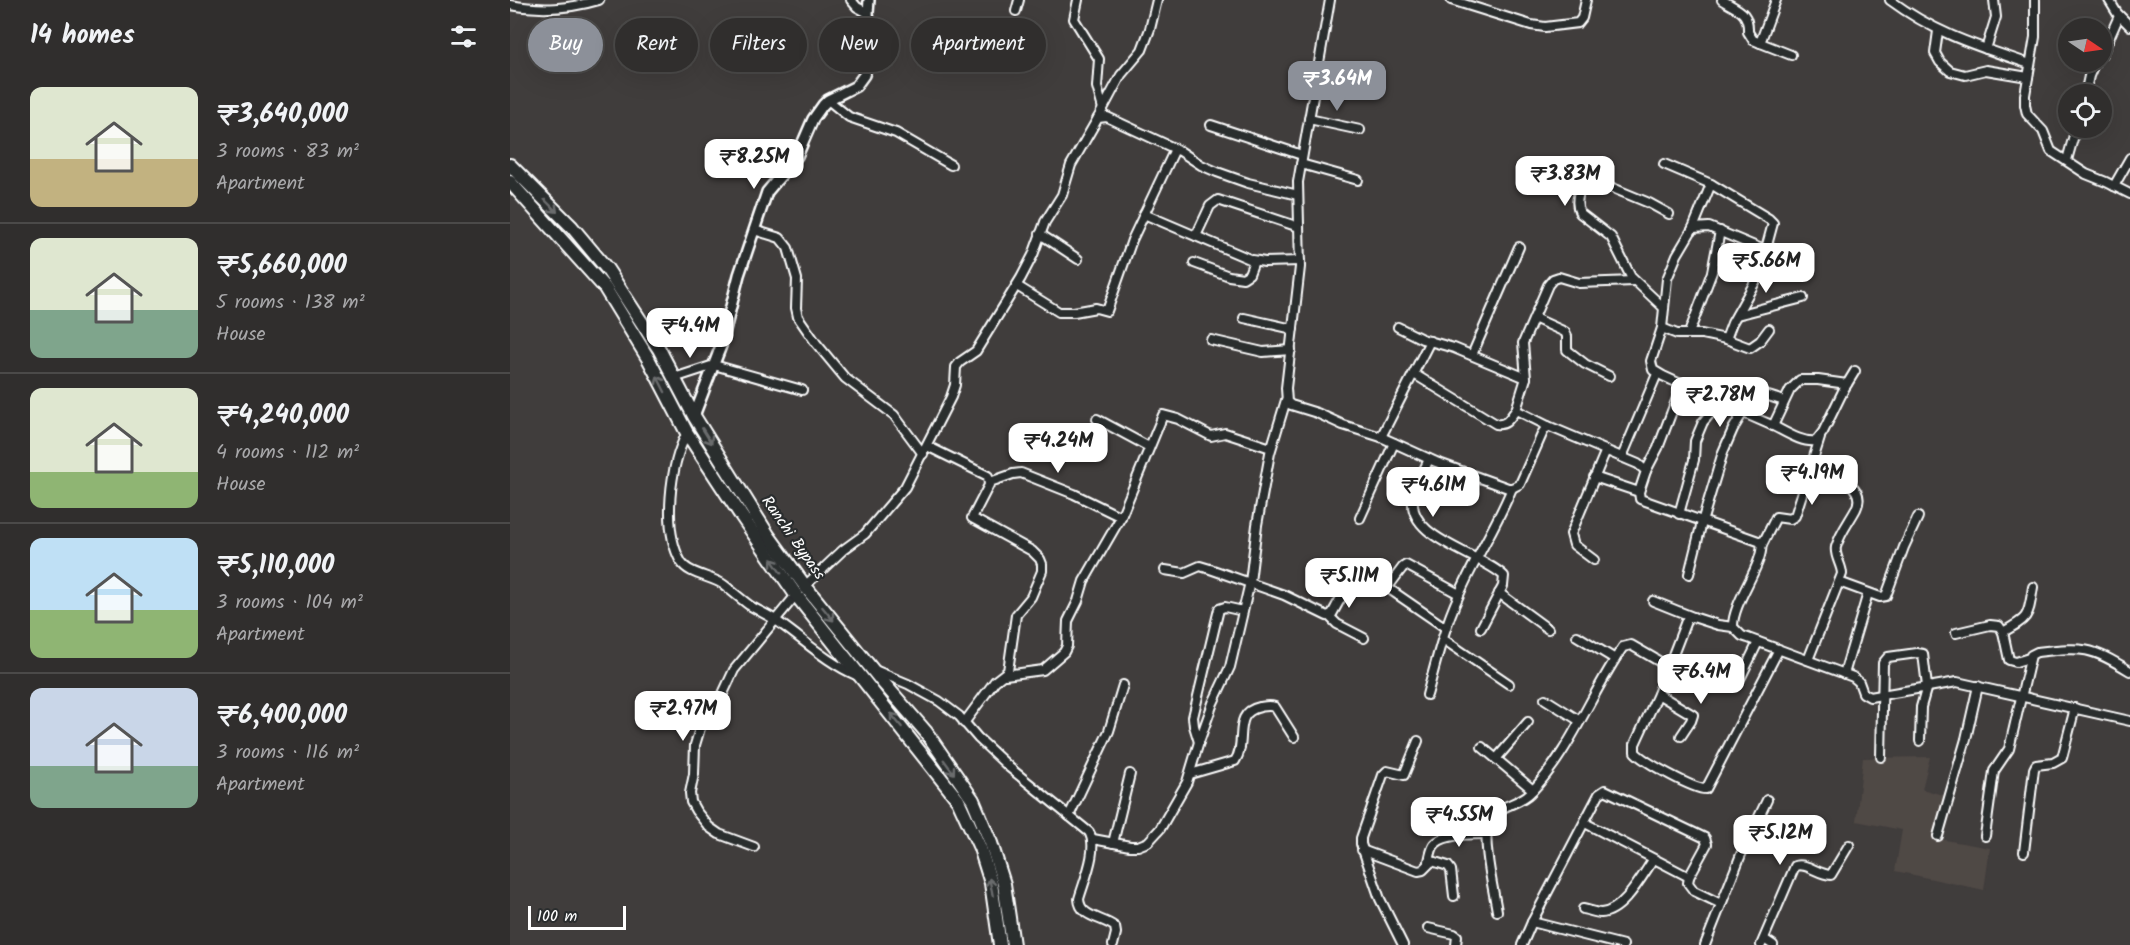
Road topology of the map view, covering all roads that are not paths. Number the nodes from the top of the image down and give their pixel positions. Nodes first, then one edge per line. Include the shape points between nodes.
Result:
1 (600, 0) edge
2 (851, 0) edge
3 (869, 0) edge
4 (1019, 0) edge
5 (1078, 0) edge
6 (1157, 0) edge
7 (1330, 0) edge
8 (1451, 0) edge
9 (1586, 0) edge
10 (1722, 0) edge
11 (1776, 0) edge
12 (1890, 0) edge
13 (1994, 0) edge
14 (2035, 0) edge
15 (2109, 0) edge
16 (564, 4) edge
17 (510, 5) edge
18 (1016, 11) dead end
19 (868, 13) junction
20 (2119, 16) junction
21 (2130, 26) edge
22 (1938, 31) junction
23 (2112, 32) edge
24 (1760, 43) junction
25 (1986, 49) junction
26 (1791, 55) dead end
27 (2031, 64) junction
28 (2028, 76) junction
29 (828, 100) junction
30 (1103, 109) junction
31 (1098, 118) junction
32 (1309, 119) junction
33 (1211, 125) dead end
34 (1360, 130) dead end
35 (2073, 138) edge
36 (1175, 148) junction
37 (1302, 155) junction
38 (2130, 158) edge
39 (2067, 160) junction
40 (1301, 164) junction
41 (1664, 164) dead end
42 (510, 165) edge
43 (951, 165) dead end
44 (1358, 180) dead end
45 (510, 182) edge
46 (1711, 184) junction
47 (2114, 186) junction
48 (2130, 194) edge
49 (1298, 195) junction
50 (1144, 214) junction
51 (1669, 214) dead end
52 (1299, 227) junction
53 (1693, 228) junction
54 (754, 230) junction
55 (1720, 231) junction
56 (1040, 234) junction
57 (1196, 236) junction
58 (1519, 247) dead end
59 (1764, 250) junction
60 (1078, 259) dead end
61 (1254, 261) junction
62 (1300, 261) junction
63 (1194, 263) dead end
64 (1634, 280) junction
65 (1017, 286) junction
66 (1803, 298) dead end
67 (1664, 308) junction
68 (1737, 315) junction
69 (1244, 318) dead end
70 (1534, 318) junction
71 (1398, 327) dead end
72 (1662, 328) junction
73 (1293, 329) junction
74 (1770, 329) dead end
75 (1689, 333) junction
76 (1726, 339) junction
77 (1211, 340) dead end
78 (1430, 341) junction
79 (1291, 350) junction
80 (1472, 356) junction
81 (714, 365) junction
82 (1855, 370) dead end
83 (1414, 374) junction
84 (1657, 374) junction
85 (1609, 376) dead end
86 (674, 378) junction
87 (1526, 378) junction
88 (1847, 384) junction
89 (1682, 385) junction
90 (802, 390) dead end
91 (1286, 400) junction
92 (1784, 401) junction
93 (1720, 402) junction
94 (1516, 410) junction
95 (1744, 413) junction
96 (694, 416) junction
97 (1097, 419) dead end
98 (1548, 426) junction
99 (1773, 426) junction
100 (687, 433) junction
101 (1381, 437) junction
102 (1820, 438) junction
103 (1394, 443) junction
104 (1149, 447) junction
105 (1271, 448) junction
106 (925, 450) junction
107 (1606, 450) junction
108 (1622, 457) junction
109 (1429, 459) junction
110 (1811, 465) junction
111 (1646, 471) junction
112 (1593, 477) junction
113 (990, 482) junction
114 (1512, 488) junction
115 (1639, 492) junction
116 (1679, 514) junction
117 (1120, 517) junction
118 (1918, 517) dead end
119 (1360, 519) dead end
120 (1702, 522) junction
121 (1762, 545) junction
122 (1477, 560) junction
123 (1594, 560) dead end
124 (1165, 570) dead end
125 (1689, 574) dead end
126 (1250, 582) junction
127 (1839, 582) junction
128 (805, 586) junction
129 (2033, 587) dead end
130 (1388, 588) junction
131 (1868, 592) junction
132 (1499, 593) junction
133 (1459, 594) junction
134 (796, 595) junction
135 (1653, 602) dead end
136 (1243, 611) junction
137 (1329, 616) junction
138 (1693, 617) junction
139 (776, 620) junction
140 (1733, 627) junction
141 (1446, 628) junction
142 (1481, 628) dead end
143 (1548, 629) dead end
144 (2003, 632) junction
145 (1956, 633) dead end
146 (1577, 636) dead end
147 (1364, 638) dead end
148 (1443, 639) junction
149 (1758, 642) junction
150 (1779, 649) junction
151 (1615, 658) junction
152 (2029, 658) junction
153 (1809, 660) junction
154 (1669, 667) junction
155 (872, 670) junction
156 (2130, 671) edge
157 (1844, 674) junction
158 (1005, 675) junction
159 (861, 677) junction
160 (1741, 677) dead end
161 (1509, 684) dead end
162 (1124, 685) dead end
163 (1927, 686) junction
164 (1978, 686) junction
165 (1658, 694) junction
166 (1427, 696) dead end
167 (1882, 696) junction
168 (2021, 696) junction
169 (1545, 699) dead end
170 (2075, 708) junction
171 (1580, 721) junction
172 (2130, 721) edge
173 (1528, 722) dead end
174 (964, 723) junction
175 (1681, 736) dead end
176 (1294, 737) dead end
177 (1199, 741) junction
178 (1418, 741) dead end
179 (1920, 741) dead end
180 (1482, 747) dead end
181 (1881, 757) dead end
182 (1496, 759) junction
183 (1130, 774) dead end
184 (1190, 774) junction
185 (1533, 790) junction
186 (1767, 800) dead end
187 (1070, 816) junction
188 (1584, 822) junction
189 (1487, 834) junction
190 (1938, 836) dead end
191 (1985, 836) dead end
192 (1093, 838) junction
193 (1113, 843) junction
194 (1849, 845) dead end
195 (754, 847) dead end
196 (1362, 850) junction
197 (2024, 852) dead end
198 (1653, 860) junction
199 (1429, 861) junction
200 (1689, 878) junction
201 (1454, 896) dead end
202 (1721, 904) junction
203 (1583, 909) dead end
204 (1497, 911) dead end
205 (1532, 922) junction
206 (1428, 928) dead end
207 (1762, 942) edge
208 (1000, 945) edge
209 (1013, 945) edge
210 (1113, 945) edge
211 (1403, 945) edge
212 (1456, 945) edge
213 (1522, 945) edge
214 (1623, 945) edge
215 (1705, 945) edge
216 (1773, 945) edge

1 - 16 street
2 - 19 street
3 - 19 street
4 - 18 street
5 - 30 street via 1074,19 1099,59 1097,87
6 - 30 street via 1144,47 1120,75
7 - 32 street
8 - 9 street via 1545,27 1578,23
10 - 24 street via 1746,16 1749,36
11 - 24 street
12 - 22 street
13 - 25 street via 1996,17
14 - 27 street via 2036,37
15 - 20 street
16 - 17 street via 552,10
19 - 29 street via 872,49 864,75 856,86
20 - 21 street
20 - 23 street
22 - 25 street
22 - 28 street via 1935,53 1950,71 1965,75 1986,70
24 - 26 street
25 - 27 street
27 - 28 street
28 - 39 street via 2027,114 2043,131 2051,151
29 - 43 street via 849,117 896,133
29 - 54 street via 813,119 797,156 767,192
30 - 31 street
31 - 36 street via 1107,117
31 - 56 street via 1071,165 1062,195
32 - 34 street
32 - 37 street
33 - 37 street
35 - 39 street
36 - 49 street via 1201,165 1240,180
36 - 50 street
37 - 40 street
38 - 47 street
39 - 47 street via 2086,174
40 - 44 street
40 - 49 street
41 - 46 street
42 -> 86 highway, Ranchi Bypass via 572,227 607,269
100 -> 45 highway, Ranchi Bypass via 606,288
46 - 53 street
46 - 59 street via 1772,221
47 - 48 street
49 - 52 street
50 - 57 street
50 - 65 street via 1107,311 1095,308 1059,312
51 - 64 street via 1588,178 1580,189 1578,210 1611,237
52 - 57 street via 1218,200 1210,206
52 - 62 street
53 - 55 street
53 - 67 street via 1670,272
54 - 81 street
54 - 106 street via 780,238 788,248 797,279 798,317 816,343 845,378 894,415
55 - 59 street
55 - 75 street via 1712,272
56 - 60 street
56 - 65 street
57 - 61 street
58 - 80 street
59 - 68 street via 1759,275
61 - 62 street
61 - 63 street via 1243,278
62 - 73 street
64 - 67 street
64 - 70 street via 1587,283 1554,279
65 - 106 street via 976,351 956,367 954,390
66 - 68 street
67 - 72 street
68 - 76 street
69 - 73 street
70 - 85 street via 1565,332 1567,350
70 - 87 street via 1523,343
71 - 78 street
72 - 75 street via 1677,334
72 - 84 street via 1650,364
73 - 79 street
74 - 76 street via 1750,348
75 - 76 street
77 - 79 street via 1263,352
78 - 80 street
78 - 83 street
79 - 91 street
80 - 87 street
81 - 86 street
81 - 90 street
81 - 96 street
82 - 88 street
83 - 94 street via 1496,424 1506,423
83 - 101 street
84 - 89 street
84 - 108 street
86 - 96 highway, Ranchi Bypass
87 - 94 street
88 - 92 street via 1800,380
88 - 102 street
89 - 93 street
89 - 111 street
91 - 101 street
91 - 105 street
92 - 95 street via 1754,394
92 - 99 street
93 - 95 street
93 - 116 street via 1703,422 1695,441 1694,460
94 - 98 street
95 - 99 street
95 - 120 street via 1727,443
96 -> 128 highway, Ranchi Bypass via 768,535
97 - 104 street
98 - 107 street
98 - 114 street via 1520,484
99 - 102 street via 1807,441
134 -> 100 highway, Ranchi Bypass
100 - 139 street via 680,445 670,498 672,530 681,561 686,568 716,580
101 - 103 street
102 - 110 street
103 - 109 street
103 - 119 street
104 - 105 street via 1160,418 1166,415 1211,436 1225,433
104 - 117 street
105 - 126 street
106 - 113 street via 988,476
106 - 128 street via 905,488 870,529
107 - 108 street
107 - 112 street
108 - 111 street
109 - 114 street
109 - 122 street via 1414,494 1416,518
110 - 121 street via 1795,516 1776,516
110 - 127 street via 1846,481 1859,497 1835,551 1842,570
111 - 115 street
112 - 115 street
112 - 123 street via 1571,534 1574,545
113 - 117 street via 1021,473
113 - 158 street via 972,518 1032,551 1042,564 1031,597 1016,615 1010,666
114 - 122 street
115 - 116 street via 1638,496 1645,501
116 - 120 street
117 - 158 street via 1084,581 1068,621 1064,652 1043,670
118 - 131 street via 1886,596
120 - 121 street via 1756,539
120 - 125 street
121 - 140 street
122 - 132 street via 1504,576
122 - 133 street
124 - 126 street via 1184,573 1200,566
126 - 136 street
126 - 137 street
127 - 131 street
127 - 153 street
128 -> 155 highway, Ranchi Bypass
129 - 144 street via 2024,620
130 - 133 street via 1406,566
130 - 137 street via 1363,571 1356,571
130 - 141 street
131 - 157 street
132 - 142 street
132 - 143 street
133 - 141 street
134 - 139 street
134 - 159 highway, Ranchi Bypass
135 - 138 street
136 - 177 street via 1230,668
136 - 177 street via 1219,609 1193,717
137 - 147 street
138 - 140 street
138 - 154 street via 1686,621
139 - 159 street via 841,668
139 - 195 street via 734,670 720,700 701,725 690,793 696,811 710,827
140 - 149 street via 1742,636
141 - 148 street
144 - 145 street via 1999,626 1990,625
144 - 152 street via 2009,660
146 - 151 street
148 - 161 street
148 - 166 street
149 - 150 street
149 - 160 street
150 - 153 street
150 - 165 street via 1704,790 1635,753 1635,744
151 - 154 street via 1628,644
151 - 171 street
152 - 156 street via 2037,652 2084,648
152 - 168 street
153 - 157 street
154 - 165 street
155 - 174 street via 921,690
155 -> 209 highway, Ranchi Bypass via 926,732 973,800 1004,884
157 - 167 street via 1857,679 1866,696
158 - 174 street via 995,681
208 -> 159 highway, Ranchi Bypass via 991,883 958,800
162 - 187 street via 1109,731
163 - 164 street via 1951,682
163 - 167 street
163 - 167 street via 1923,654 1888,657 1883,663
163 - 179 street via 1921,707
164 - 168 street
164 - 190 street
165 - 175 street via 1693,715
167 - 181 street
168 - 170 street
168 - 191 street via 2009,749 1994,771
169 - 171 street
170 - 172 street
170 - 197 street via 2062,758 2034,769
171 - 185 street
173 - 182 street
174 - 187 street via 1003,762
176 - 184 street via 1275,707 1253,709 1245,715 1234,761
177 - 184 street
178 - 196 street via 1406,773 1387,771 1383,775 1361,838
180 - 182 street
182 - 185 street
183 - 193 street
184 - 193 street via 1154,837 1138,846
185 - 189 street via 1497,811
186 - 202 street
187 - 192 street
188 - 198 street
188 - 200 street via 1605,790 1704,838 1706,846
188 - 205 street
189 - 199 street via 1462,834 1439,841 1432,848
189 - 204 street
192 - 193 street
192 - 210 street via 1080,906 1115,927
194 - 207 street via 1831,875 1795,866
196 - 199 street via 1418,871
196 - 211 street
198 - 200 street
198 - 203 street via 1619,904 1603,913
199 - 201 street via 1450,868
200 - 202 street via 1689,887
202 - 215 street
205 - 213 street
205 - 214 street
206 - 212 street via 1454,934
207 - 216 street

